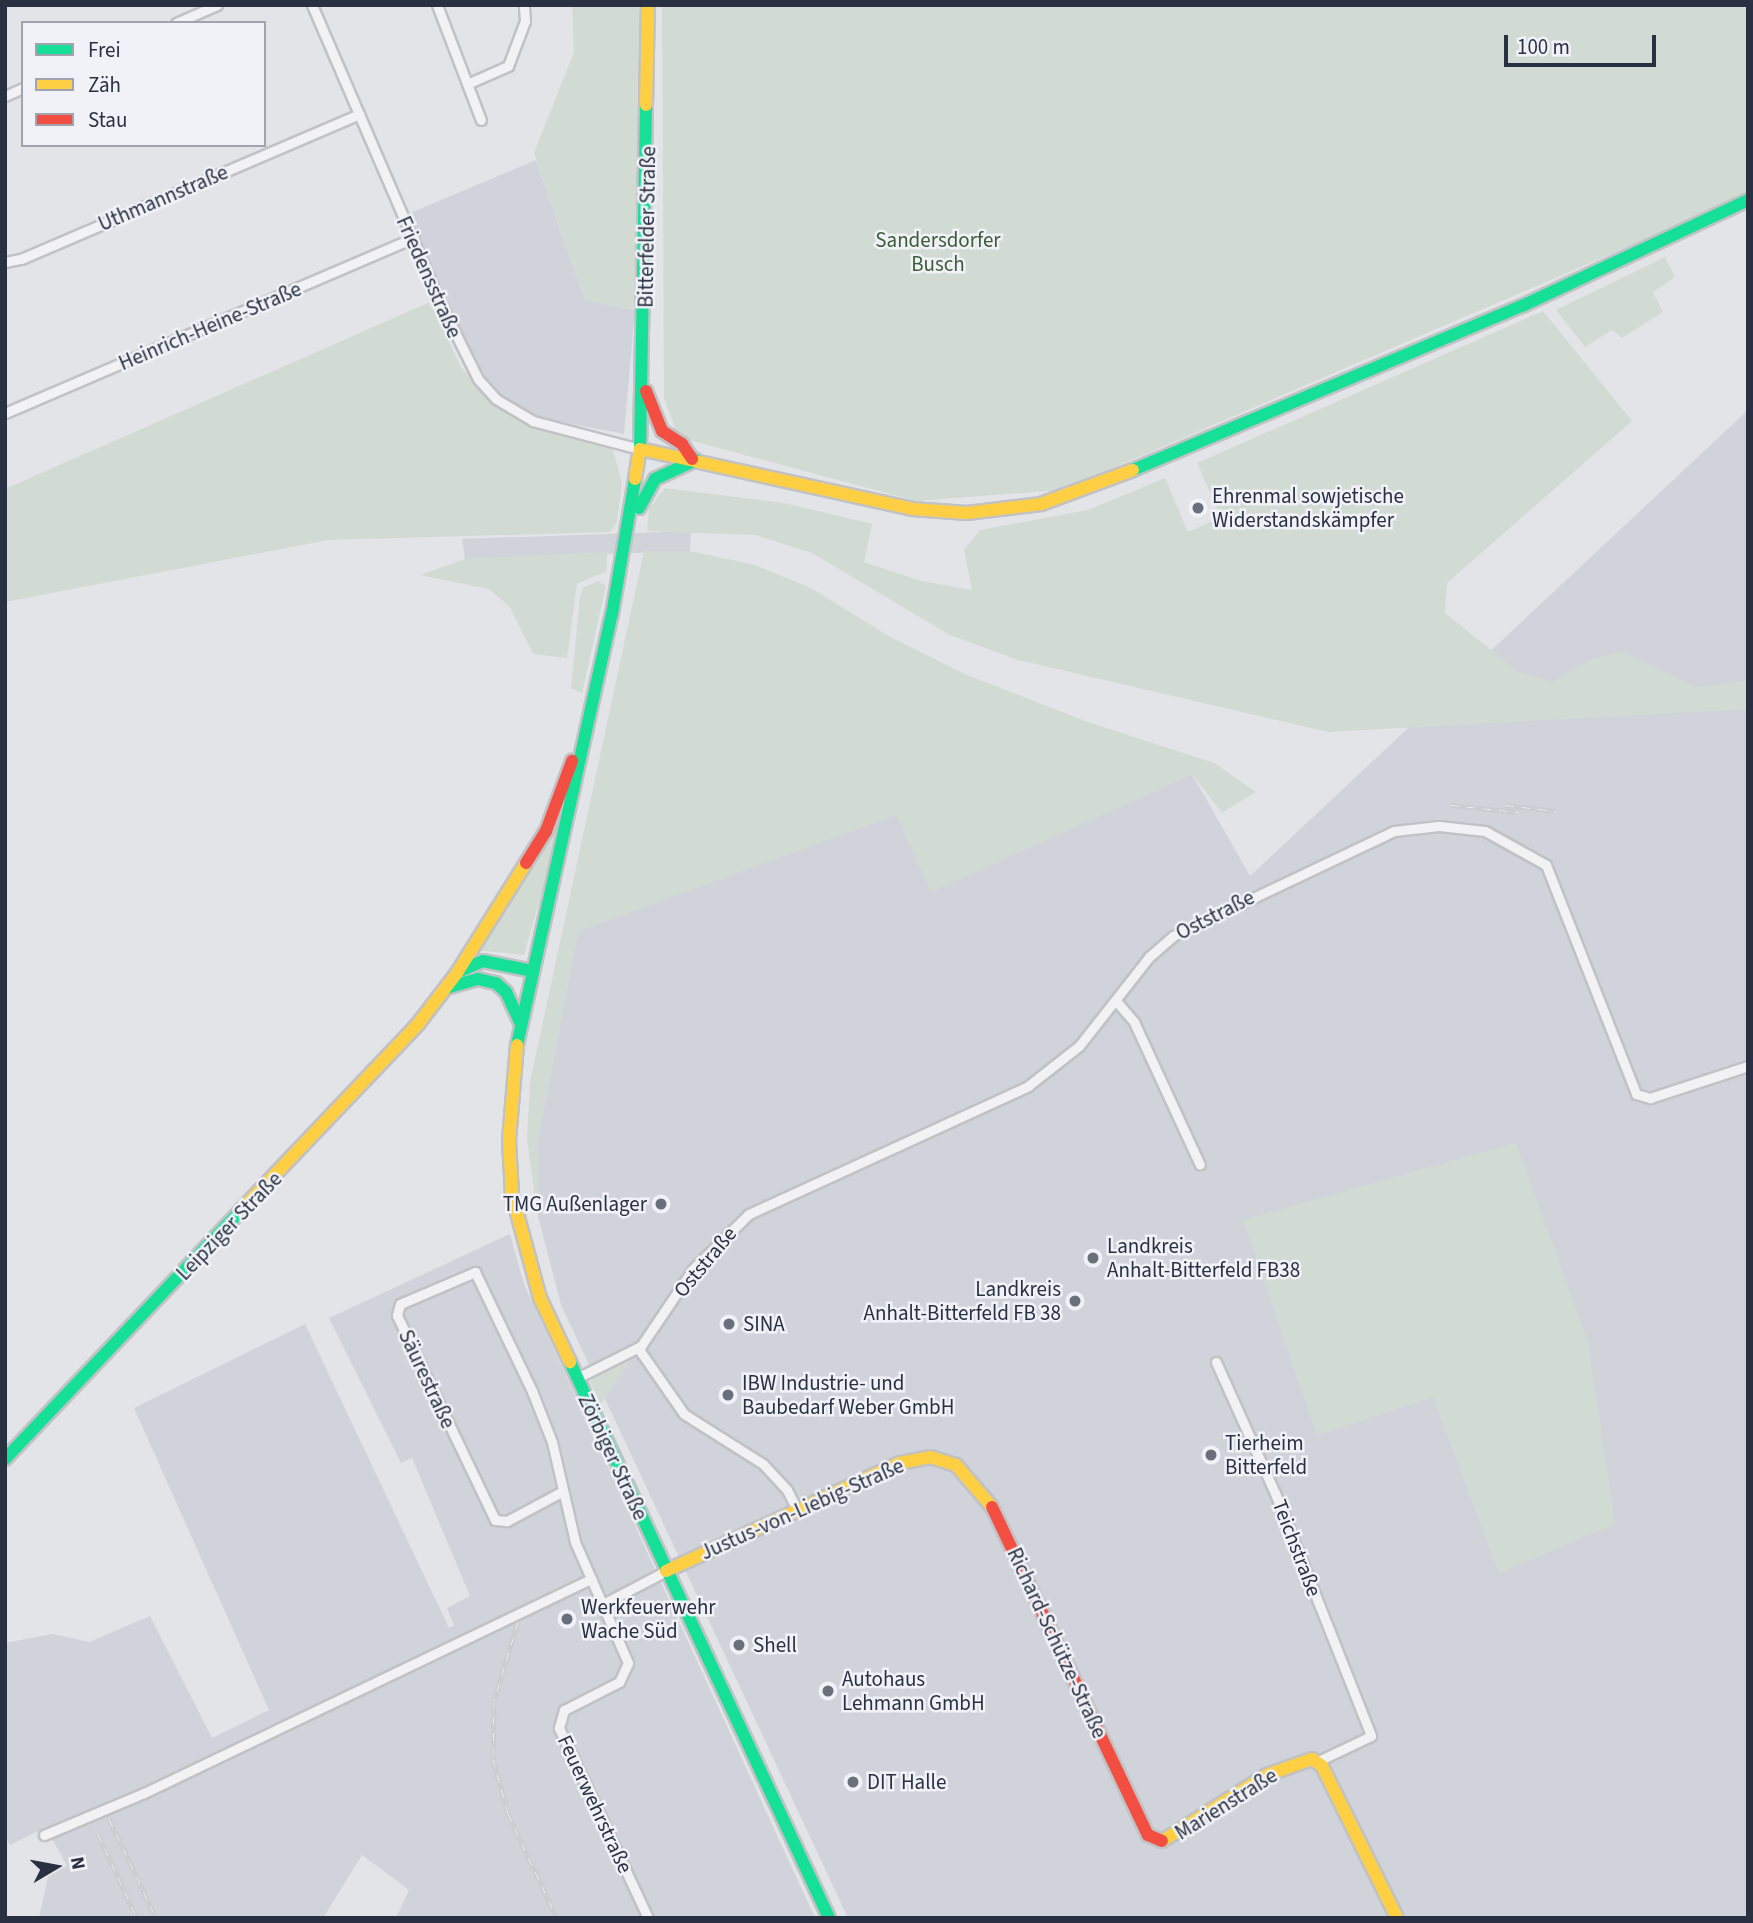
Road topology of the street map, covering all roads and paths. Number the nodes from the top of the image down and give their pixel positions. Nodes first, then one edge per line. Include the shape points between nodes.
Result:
1 (217, 5) edge
2 (313, 5) edge
3 (437, 5) edge
4 (524, 5) edge
5 (648, 5) edge
6 (181, 21) edge
7 (467, 84) junction
8 (21, 89) edge
9 (5, 96) edge
10 (359, 114) junction
11 (481, 120) dead end
12 (1748, 200) edge
13 (414, 238) junction
14 (5, 262) edge
15 (645, 388) junction
16 (5, 413) edge
17 (640, 449) junction
18 (694, 460) junction
19 (631, 519) junction
20 (586, 735) junction
21 (532, 971) junction
22 (457, 973) junction
23 (446, 988) junction
24 (1115, 1001) junction
25 (521, 1024) junction
26 (1748, 1066) edge
27 (1200, 1165) dead end
28 (638, 1348) junction
29 (1216, 1362) dead end
30 (577, 1378) junction
31 (5, 1459) edge
32 (940, 1459) joint
33 (563, 1490) junction
34 (798, 1512) junction
35 (666, 1571) junction
36 (591, 1579) junction
37 (603, 1604) junction
38 (1371, 1736) joint
39 (1318, 1761) junction
40 (44, 1835) dead end
41 (1157, 1841) joint
42 (648, 1918) edge
43 (829, 1918) edge
44 (1397, 1918) edge

1 - 6 street
2 - 10 street, Friedensstraße
3 - 7 street
4 - 7 street via 525,21 508,65
5 - 15 main road, Bitterfelder Straße
7 - 11 street
8 - 9 street
10 - 13 street, Friedensstraße
10 - 14 street, Uthmannstraße
12 - 18 main road via 1522,306 1041,504 967,513 912,509
13 - 16 street, Heinrich-Heine-Straße
13 - 17 street, Friedensstraße via 467,362 496,399 533,421
15 - 17 main road, Bitterfelder Straße
15 - 18 main road via 662,431 682,444
17 - 18 main road
17 - 19 main road, Bitterfelder Straße
18 - 19 main road via 654,479
19 - 20 main road, Bitterfelder Straße
20 - 21 main road, Zörbiger Straße
20 - 22 main road, Leipziger Straße via 573,754 546,831
21 - 22 main road via 483,961
21 - 25 main road, Zörbiger Straße
22 - 23 main road, Leipziger Straße
23 - 25 main road via 478,979 496,983 506,992
23 - 31 main road, Leipziger Straße via 373,1076
24 - 26 street, Oststraße via 1149,957 1185,928 1378,836 1409,828 1454,827 1495,835 1546,865 1628,1085 1636,1094 1650,1098
24 - 27 street via 1134,1022
24 - 28 street, Oststraße via 1064,1060 1028,1086 749,1214 693,1269
25 - 30 main road, Zörbiger Straße via 510,1100 512,1195 534,1282
28 - 30 street, Oststraße
28 - 34 street via 684,1414 763,1464
29 - 38 street, Teichstraße via 1275,1493
30 - 35 main road, Zörbiger Straße
32 - 34 main road, Justus-von-Liebig-Straße via 906,1460
32 - 41 main road, Richard-Schütze-Straße via 964,1469 989,1500 1144,1827
33 - 33 street, Säurestraße via 542,1417 475,1272 400,1304 397,1315 495,1520 507,1521 554,1499
33 - 36 street, Säurestraße via 575,1542
34 - 35 main road, Justus-von-Liebig-Straße
35 - 37 street
35 - 43 main road, Zörbiger Straße
36 - 37 street, Säurestraße
36 - 40 street via 144,1793
37 - 42 street, Feuerwehrstraße via 627,1657 625,1674 615,1685 568,1707 559,1728
38 - 39 street, Marienstraße via 1337,1748
39 - 41 main road, Marienstraße via 1305,1760 1278,1770 1176,1835
39 - 44 main road

